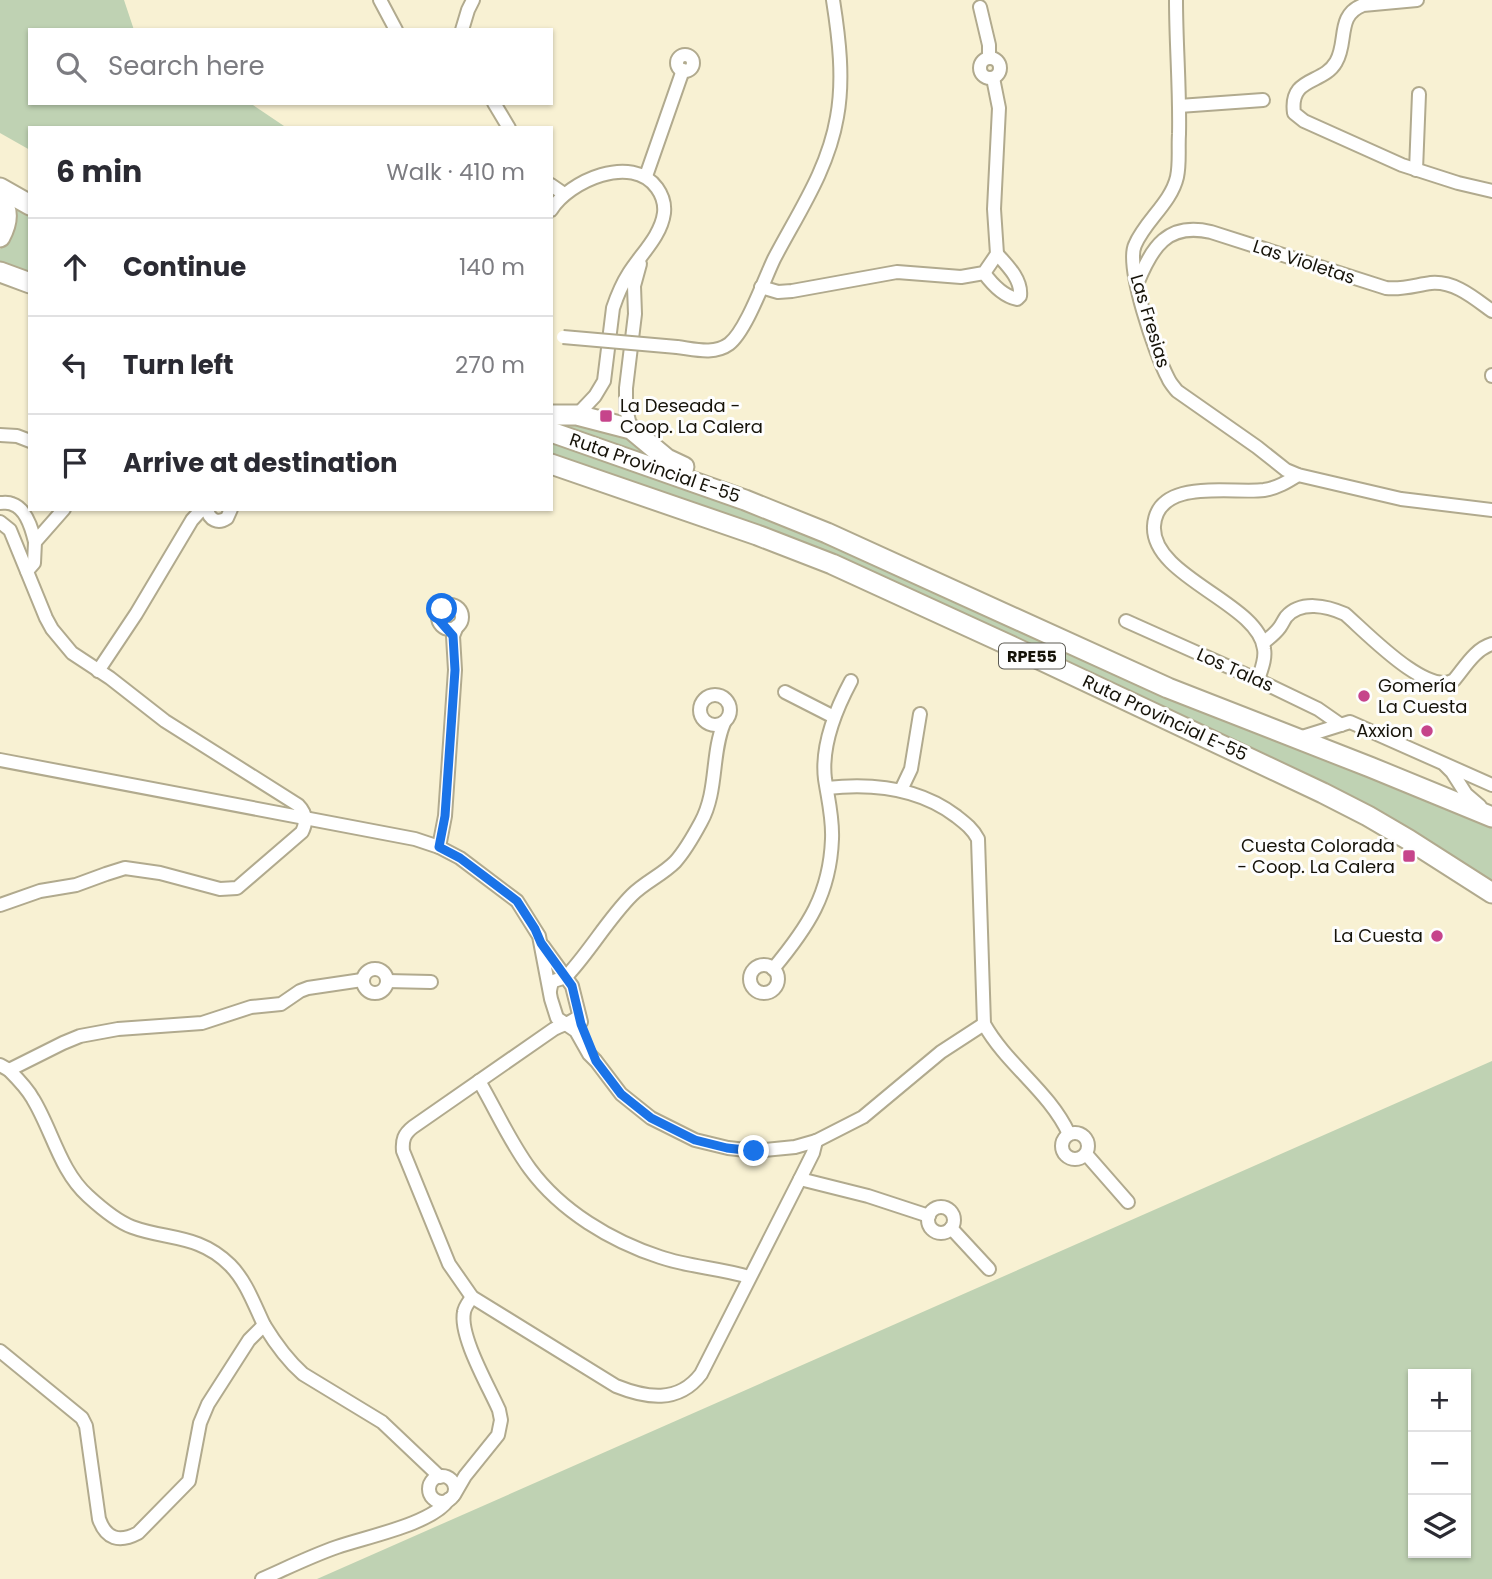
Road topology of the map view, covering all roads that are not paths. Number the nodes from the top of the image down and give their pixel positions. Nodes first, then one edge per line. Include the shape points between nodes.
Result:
1 (380, 0) edge
2 (473, 0) edge
3 (833, 0) edge
4 (1176, 0) edge
5 (1417, 0) edge
6 (980, 7) dead end
7 (395, 28) edge
8 (463, 28) edge
9 (683, 70) dead end
10 (1419, 94) dead end
11 (1263, 100) dead end
12 (495, 105) edge
13 (1180, 106) junction
14 (508, 126) edge
15 (1416, 170) junction
16 (646, 176) junction
17 (553, 186) edge
18 (0, 188) edge
19 (1492, 191) edge
20 (564, 194) junction
21 (0, 199) edge
22 (28, 204) edge
23 (553, 208) edge
24 (0, 237) edge
25 (644, 252) junction
26 (997, 254) junction
27 (0, 272) edge
28 (984, 273) junction
29 (28, 282) edge
30 (1137, 284) junction
31 (761, 287) junction
32 (613, 308) junction
33 (1492, 311) edge
34 (635, 314) junction
35 (557, 337) edge
36 (553, 415) edge
37 (577, 415) junction
38 (631, 429) junction
39 (553, 433) edge
40 (0, 435) edge
41 (28, 440) edge
42 (553, 465) edge
43 (1298, 475) junction
44 (0, 503) edge
45 (1492, 510) edge
46 (62, 511) edge
47 (230, 511) edge
48 (206, 512) edge
49 (0, 522) edge
50 (827, 533) junction
51 (35, 542) junction
52 (27, 571) junction
53 (1126, 621) dead end
54 (452, 630) dead end
55 (1263, 643) junction
56 (1492, 644) edge
57 (98, 671) junction
58 (1258, 680) junction
59 (851, 681) dead end
60 (785, 692) dead end
61 (920, 714) dead end
62 (834, 717) junction
63 (1341, 725) junction
64 (719, 727) dead end
65 (1299, 738) junction
66 (0, 760) edge
67 (1441, 762) junction
68 (1492, 785) edge
69 (827, 788) junction
70 (901, 790) junction
71 (1492, 816) edge
72 (305, 818) junction
73 (439, 847) junction
74 (1492, 893) edge
75 (0, 905) edge
76 (541, 943) junction
77 (773, 969) dead end
78 (565, 977) junction
79 (431, 982) dead end
80 (550, 991) junction
81 (579, 1016) junction
82 (563, 1024) junction
83 (984, 1024) junction
84 (596, 1061) junction
85 (5, 1068) edge
86 (479, 1081) junction
87 (1069, 1134) junction
88 (816, 1141) junction
89 (1086, 1154) junction
90 (800, 1180) junction
91 (1128, 1202) dead end
92 (929, 1216) junction
93 (951, 1228) junction
94 (989, 1269) dead end
95 (749, 1276) junction
96 (472, 1297) junction
97 (264, 1325) junction
98 (0, 1351) edge
99 (465, 1476) junction
100 (437, 1483) junction
101 (451, 1497) junction
102 (418, 1521) junction
103 (262, 1579) edge

1 - 7 street
2 - 8 street
3 - 31 street via 840,66 833,138 816,183
4 - 13 street, Las Fresias
5 - 15 street via 1355,8 1346,20 1338,59 1298,89 1293,104 1294,113 1304,121
6 - 26 street via 989,58 982,61 979,71 993,78 999,108 994,209
9 - 16 street
10 - 15 street
11 - 13 street
12 - 14 street
13 - 30 street, Las Fresias via 1177,176 1135,244 1132,263
15 - 19 street
16 - 20 street via 620,170
16 - 25 street via 660,192 664,212
17 - 20 street
18 - 22 main road
20 - 23 street
21 - 24 main road via 7,216
25 - 32 street
25 - 34 street via 634,286
26 - 28 street
26 - 28 street via 1017,280 1020,296 1007,296
27 - 29 main road
28 - 31 street via 961,277 897,272 792,291
30 - 33 street, Las Violetas via 1160,243 1175,232 1198,229 1386,289 1444,283
30 - 43 street, Las Fresias via 1171,384
31 - 35 street, bridge via 742,328 727,345 708,351
32 - 34 street via 624,303
32 - 37 street via 604,381
34 - 38 street via 625,401
36 - 37 main road, RPE55
37 - 38 main road, RPE55
38 - 50 main road, RPE55 via 667,459 788,507
39 - 50 main road, Ruta Provincial E-55 / RPE55
40 - 41 street
42 - 74 main road, Ruta Provincial E-55 / RPE55 via 799,551 1011,646 1368,816
43 - 45 street, Las Fresias via 1401,499
43 - 55 street via 1264,490 1182,493 1165,502 1154,523 1160,549 1173,564 1243,617
44 - 51 street via 20,509
46 - 51 street
47 - 48 street via 224,520
48 - 57 street via 192,520
49 - 52 street via 10,530
50 - 65 main road, Ruta Provincial E-55 / RPE55 via 1168,688
51 - 52 street via 34,563
52 - 57 street via 52,629 72,653
53 - 58 street, Los Talas
54 - 73 street via 455,670 450,757
55 - 56 street via 1294,610 1332,608 1409,670 1440,684 1454,680 1478,651
55 - 58 street
57 - 72 street via 165,721 298,805
58 - 63 street, Los Talas
59 - 62 street
60 - 62 street
61 - 70 street via 911,769
62 - 69 street via 825,762
63 - 65 street
63 - 67 street via 1350,722
64 - 78 street via 716,768 705,813 695,832 676,861 633,894
65 - 71 main road, Ruta Provincial E-55 / RPE55
66 - 72 street
67 - 68 street
67 - 71 street via 1465,794
69 - 70 street
69 - 77 street via 832,837 820,901
70 - 83 street via 948,810 978,839
72 - 73 street
72 - 75 street via 302,832 237,888 220,889 125,868
73 - 76 street via 517,901
76 - 78 street
76 - 80 street
78 - 80 street via 554,981
78 - 81 street via 575,992
79 - 85 street via 387,981 377,969 365,973 362,980 308,988 281,1004 251,1007 202,1023 80,1036
80 - 82 street via 555,1014
81 - 82 street
81 - 84 street
82 - 84 street via 576,1031
82 - 86 street
83 - 87 street via 1002,1052 1055,1110
83 - 88 street via 941,1052 863,1117
84 - 88 street via 634,1105 695,1140 754,1151
85 - 97 street via 32,1096 82,1191 128,1226 197,1243 220,1256 246,1287
86 - 95 street via 530,1169 556,1198 589,1223 662,1258
86 - 96 street via 407,1132 402,1144 449,1264
87 - 89 street via 1085,1137
87 - 89 street via 1062,1145 1066,1156 1079,1159
88 - 90 street
89 - 91 street
90 - 92 street
90 - 95 street
92 - 93 street via 935,1231
92 - 93 street via 937,1208 948,1209 954,1220
93 - 94 street
95 - 96 street via 701,1374 681,1391 664,1396 615,1386
96 - 99 street via 464,1312 466,1333 501,1420 498,1434
97 - 98 street via 249,1340 208,1404 188,1481 138,1533 120,1539 104,1532 99,1519 82,1418
97 - 100 street via 293,1365 382,1422
99 - 100 street
99 - 101 street
100 - 101 street via 451,1479 455,1487
100 - 101 street via 435,1500
100 - 102 street via 426,1513
101 - 102 street via 440,1510
102 - 103 street via 335,1547

